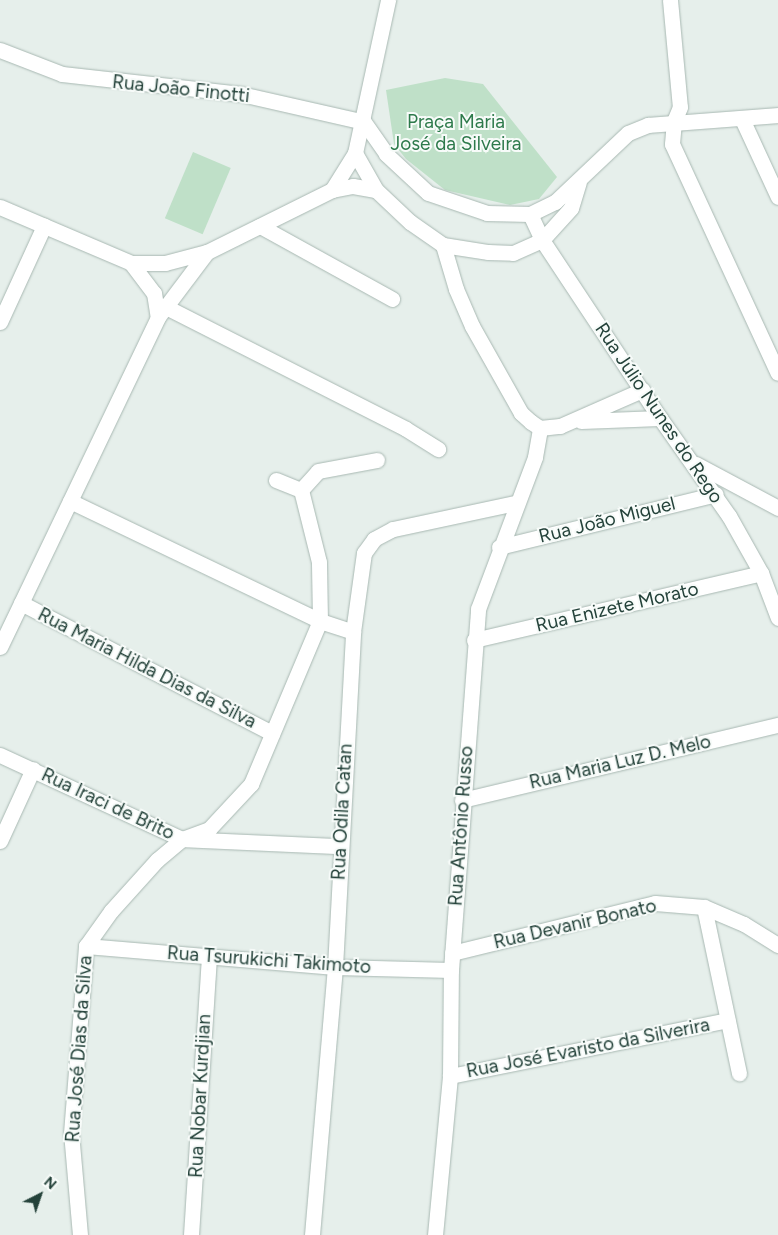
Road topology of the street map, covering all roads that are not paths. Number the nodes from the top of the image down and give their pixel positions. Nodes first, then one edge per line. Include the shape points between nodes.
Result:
1 (388, 0) edge
2 (670, 0) edge
3 (0, 50) edge
4 (778, 115) edge
5 (742, 119) junction
6 (674, 121) junction
7 (364, 122) junction
8 (355, 153) junction
9 (579, 182) junction
10 (332, 190) junction
11 (376, 190) junction
12 (778, 197) edge
13 (0, 207) edge
14 (530, 214) junction
15 (44, 226) junction
16 (260, 226) junction
17 (542, 240) junction
18 (443, 245) junction
19 (207, 252) junction
20 (131, 263) junction
21 (392, 299) dead end
22 (161, 312) junction
23 (0, 322) edge
24 (778, 374) edge
25 (642, 390) junction
26 (660, 418) junction
27 (572, 422) junction
28 (540, 428) junction
29 (438, 449) dead end
30 (377, 460) dead end
31 (693, 462) junction
32 (276, 480) dead end
33 (301, 490) junction
34 (716, 494) junction
35 (70, 501) junction
36 (515, 503) junction
37 (778, 508) edge
38 (499, 546) junction
39 (761, 573) junction
40 (21, 603) junction
41 (778, 618) edge
42 (320, 621) junction
43 (353, 632) junction
44 (474, 640) junction
45 (0, 647) edge
46 (778, 726) edge
47 (272, 733) junction
48 (0, 755) edge
49 (33, 770) junction
50 (462, 800) junction
51 (182, 839) junction
52 (0, 841) edge
53 (340, 846) junction
54 (704, 907) junction
55 (778, 945) edge
56 (86, 946) junction
57 (452, 953) junction
58 (209, 957) junction
59 (335, 967) junction
60 (451, 970) junction
61 (726, 1020) junction
62 (739, 1073) dead end
63 (450, 1076) junction
64 (80, 1235) edge
65 (191, 1235) edge
66 (312, 1235) edge
67 (435, 1235) edge

1 - 7 street
2 - 6 street via 680,107
3 - 7 street, Rua João Finotti via 62,74 241,94
4 - 5 street
5 - 6 street
5 - 12 street
6 - 9 street via 648,125 628,133
6 - 24 street via 672,144
7 - 8 street
7 - 14 street via 386,154 428,193 487,213
8 - 10 street
8 - 11 street
9 - 14 street via 555,202
9 - 17 street via 571,208
10 - 11 street via 353,186
10 - 16 street
11 - 18 street via 410,222
13 - 15 street
14 - 17 street, Rua Júlio Nunes do Rego
15 - 20 street
15 - 23 street
16 - 19 street
16 - 21 street
17 - 18 street via 512,253
17 - 25 street, Rua Júlio Nunes do Rego
18 - 28 street via 456,288 491,361 521,413
19 - 20 street via 165,263
19 - 22 street
20 - 22 street via 154,293
22 - 29 street via 406,429
22 - 35 street
25 - 26 street, Rua Júlio Nunes do Rego
25 - 27 street
26 - 27 street
26 - 31 street, Rua Júlio Nunes do Rego
27 - 28 street
28 - 36 street, Rua Antônio Russo via 534,457
30 - 33 street via 318,471
31 - 34 street, Rua Júlio Nunes do Rego
31 - 37 street
32 - 33 street
33 - 42 street via 319,562
34 - 38 street, Rua João Miguel
34 - 39 street, Rua Júlio Nunes do Rego
35 - 40 street
35 - 42 street
36 - 38 street, Rua Antônio Russo
36 - 43 street, Rua Odila Catan via 393,529 374,539 364,553
38 - 44 street, Rua Antônio Russo via 478,609
39 - 41 street, Rua Júlio Nunes do Rego
39 - 44 street, Rua Enizete Morato
40 - 45 street
40 - 47 street, Rua Maria Hilda Dias da Silva
42 - 43 street
42 - 47 street, Rua José Dias da Silva
43 - 53 street, Rua Odila Catan
44 - 50 street, Rua Antônio Russo
46 - 50 street, Rua Maria Luz D. Melo
47 - 51 street, Rua José Dias da Silva via 251,784 209,829
48 - 49 street, Rua Iraci de Brito
49 - 51 street, Rua Iraci de Brito
49 - 52 street
50 - 57 street, Rua Antônio Russo
51 - 53 street, Rua Iraci de Brito
51 - 56 street, Rua José Dias da Silva via 157,860 111,911
53 - 59 street, Rua Odila Catan
54 - 55 street, Rua Devanir Bonato via 744,924
54 - 57 street, Rua Devanir Bonato via 655,903
54 - 61 street
56 - 58 street, Rua Tsurukichi Takimoto
56 - 64 street, Rua José Dias da Silva via 71,1133
57 - 60 street, Rua Antônio Russo
58 - 59 street, Rua Tsurukichi Takimoto
58 - 65 street, Rua Nobar Kurdjian
59 - 60 street, Rua Tsurukichi Takimoto
59 - 66 street, Rua Odila Catan
60 - 63 street, Rua Antônio Russo
61 - 62 street
61 - 63 street, Rua José Evaristo da Silverira
63 - 67 street, Rua Antônio Russo

